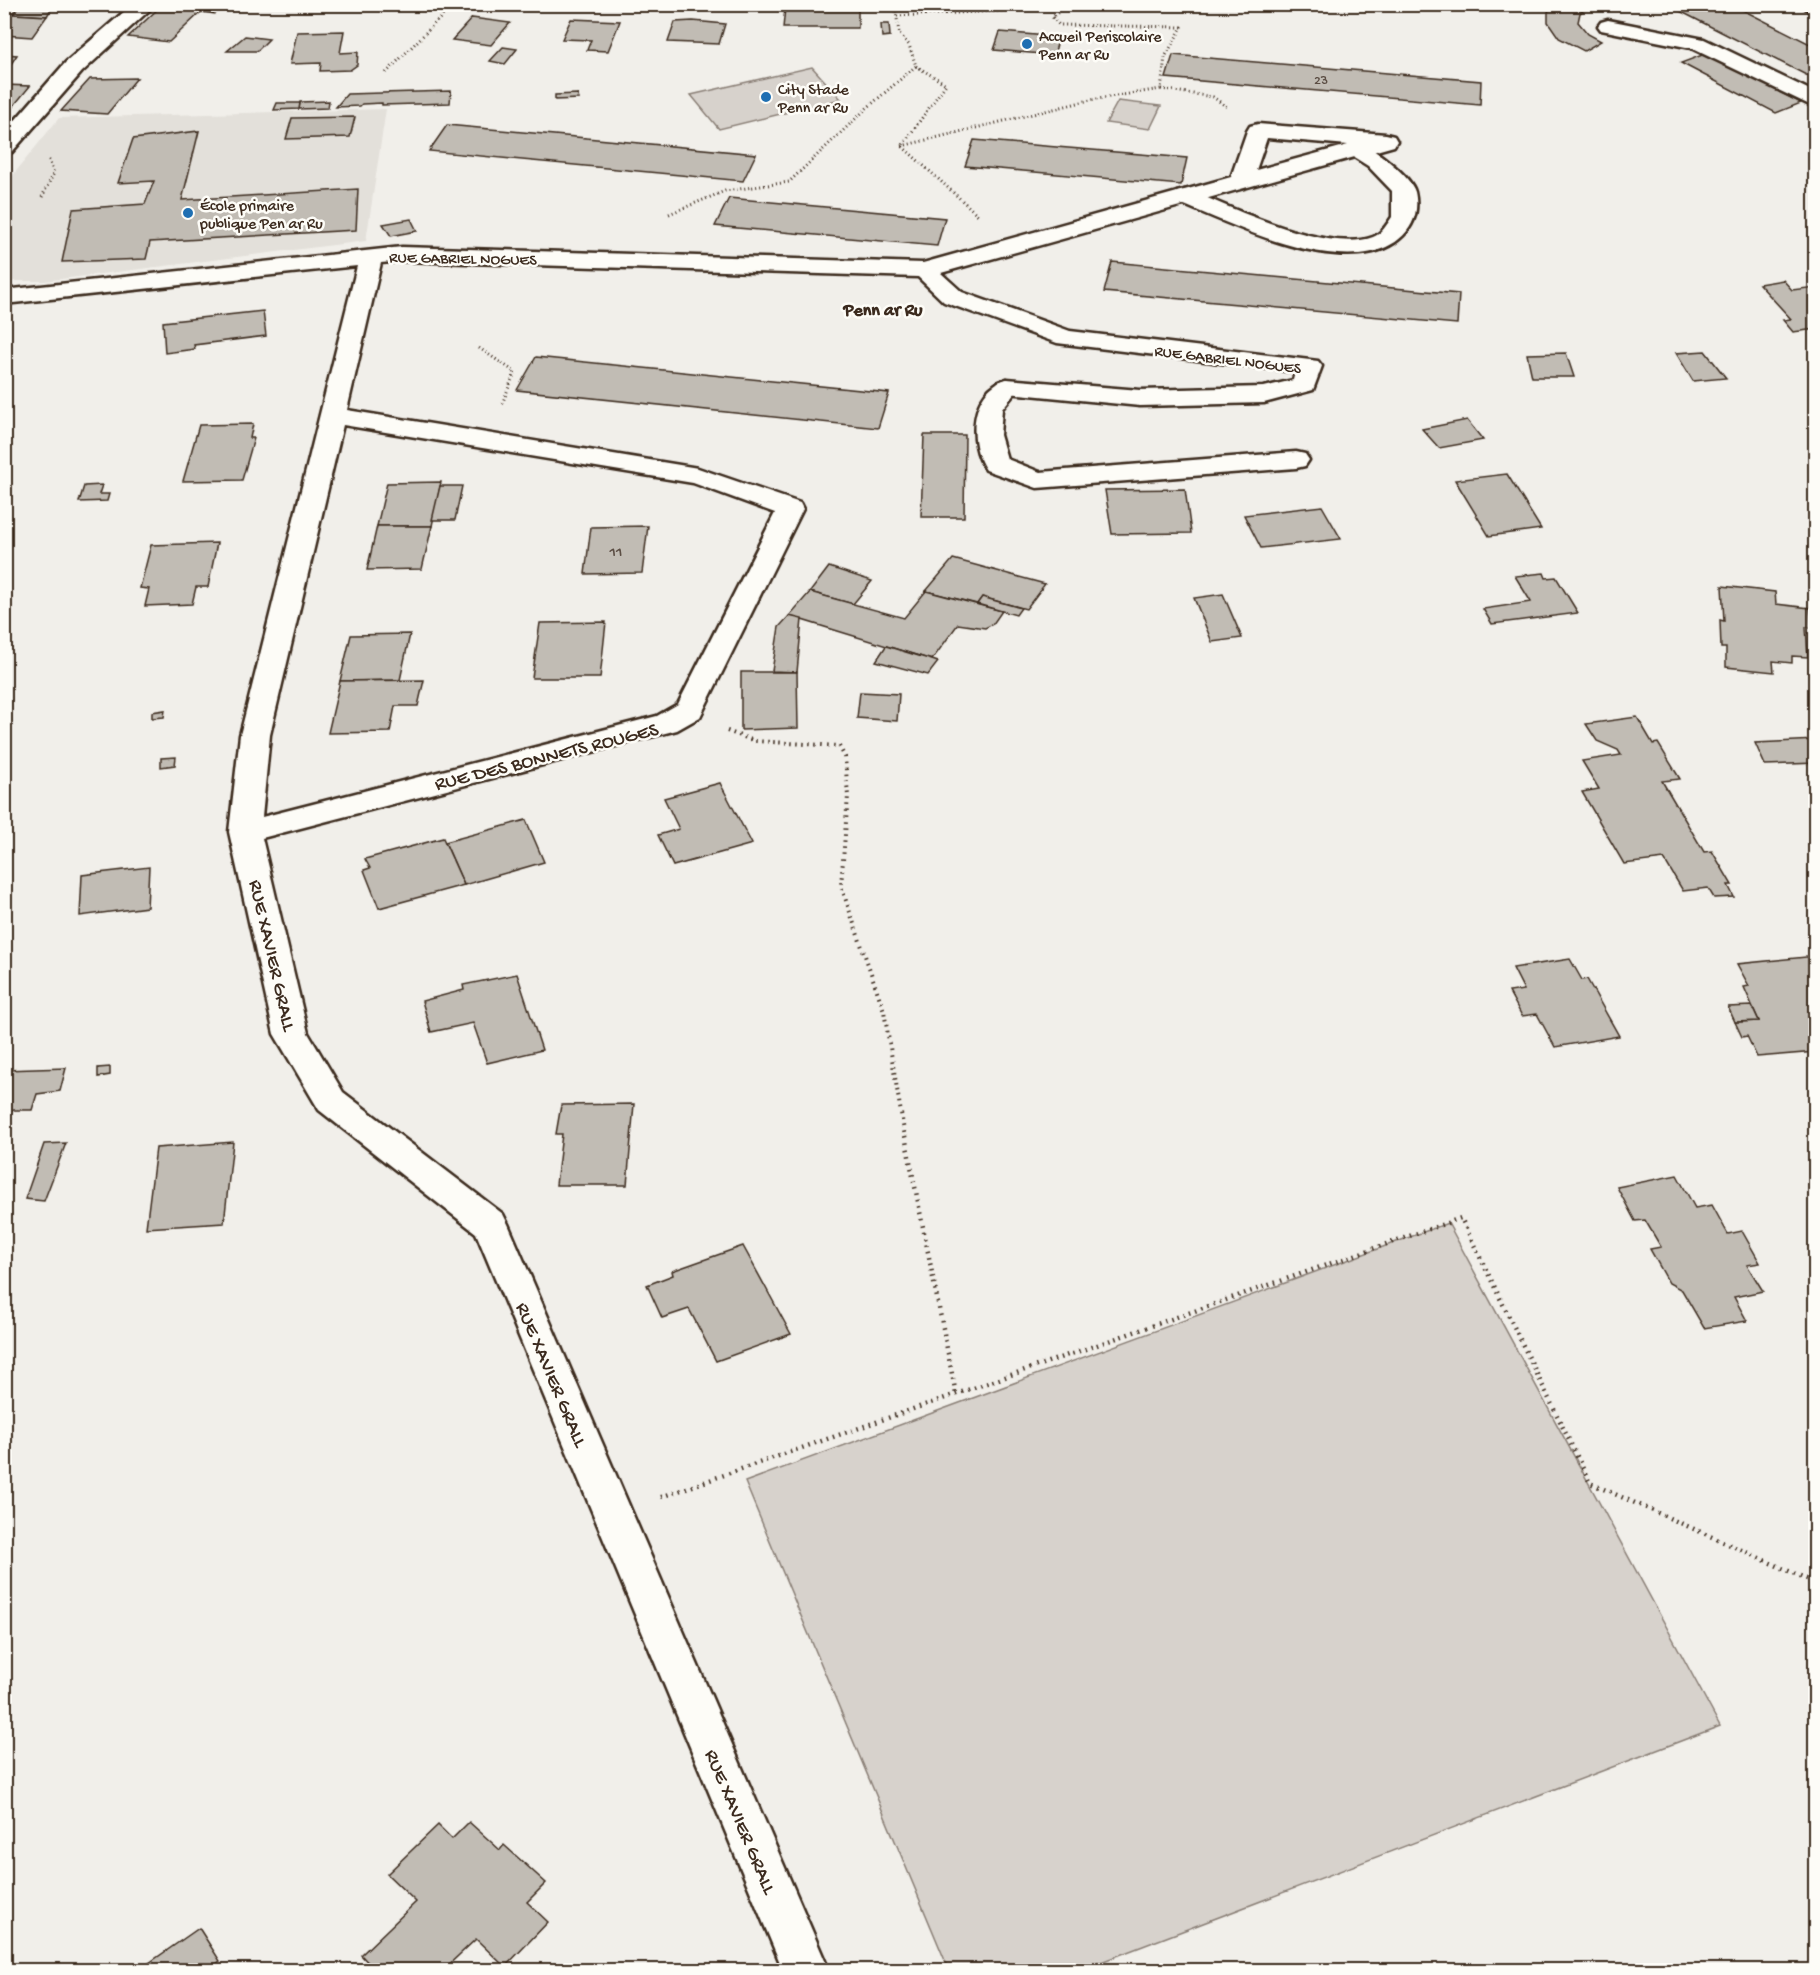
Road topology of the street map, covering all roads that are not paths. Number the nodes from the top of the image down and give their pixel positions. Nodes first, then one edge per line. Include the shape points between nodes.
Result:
1 (146, 4) edge
2 (1811, 4) edge
3 (1815, 7) edge
4 (1608, 26) dead end
5 (1815, 102) edge
6 (4, 147) edge
7 (1357, 149) junction
8 (1241, 181) junction
9 (1185, 197) junction
10 (371, 256) junction
11 (924, 270) junction
12 (4, 297) edge
13 (332, 415) junction
14 (1296, 460) dead end
15 (245, 832) junction
16 (806, 1971) edge

1 - 6 street via 74,67
2 - 3 street
4 - 5 street via 1697,43
7 - 8 street, RUE GABRIEL NOGUES
7 - 8 street, RUE GABRIEL NOGUES via 1386,141 1258,131
7 - 9 street via 1376,161 1403,190 1404,218 1384,242 1353,248 1284,236
8 - 9 street, RUE GABRIEL NOGUES
9 - 11 street, RUE GABRIEL NOGUES
10 - 11 street, RUE GABRIEL NOGUES
10 - 12 street, RUE GABRIEL NOGUES
10 - 13 street
11 - 14 street, RUE GABRIEL NOGUES via 953,297 1066,339 1309,366 1304,384 1264,395 1140,398 1007,387 989,408 987,435 996,464 1037,480
13 - 15 street via 255,735
13 - 15 street, RUE DES BONNETS ROUGES via 698,476 790,509 690,710 667,723
15 - 16 street, RUE XAVIER GRALL via 291,1034 331,1101 490,1224

